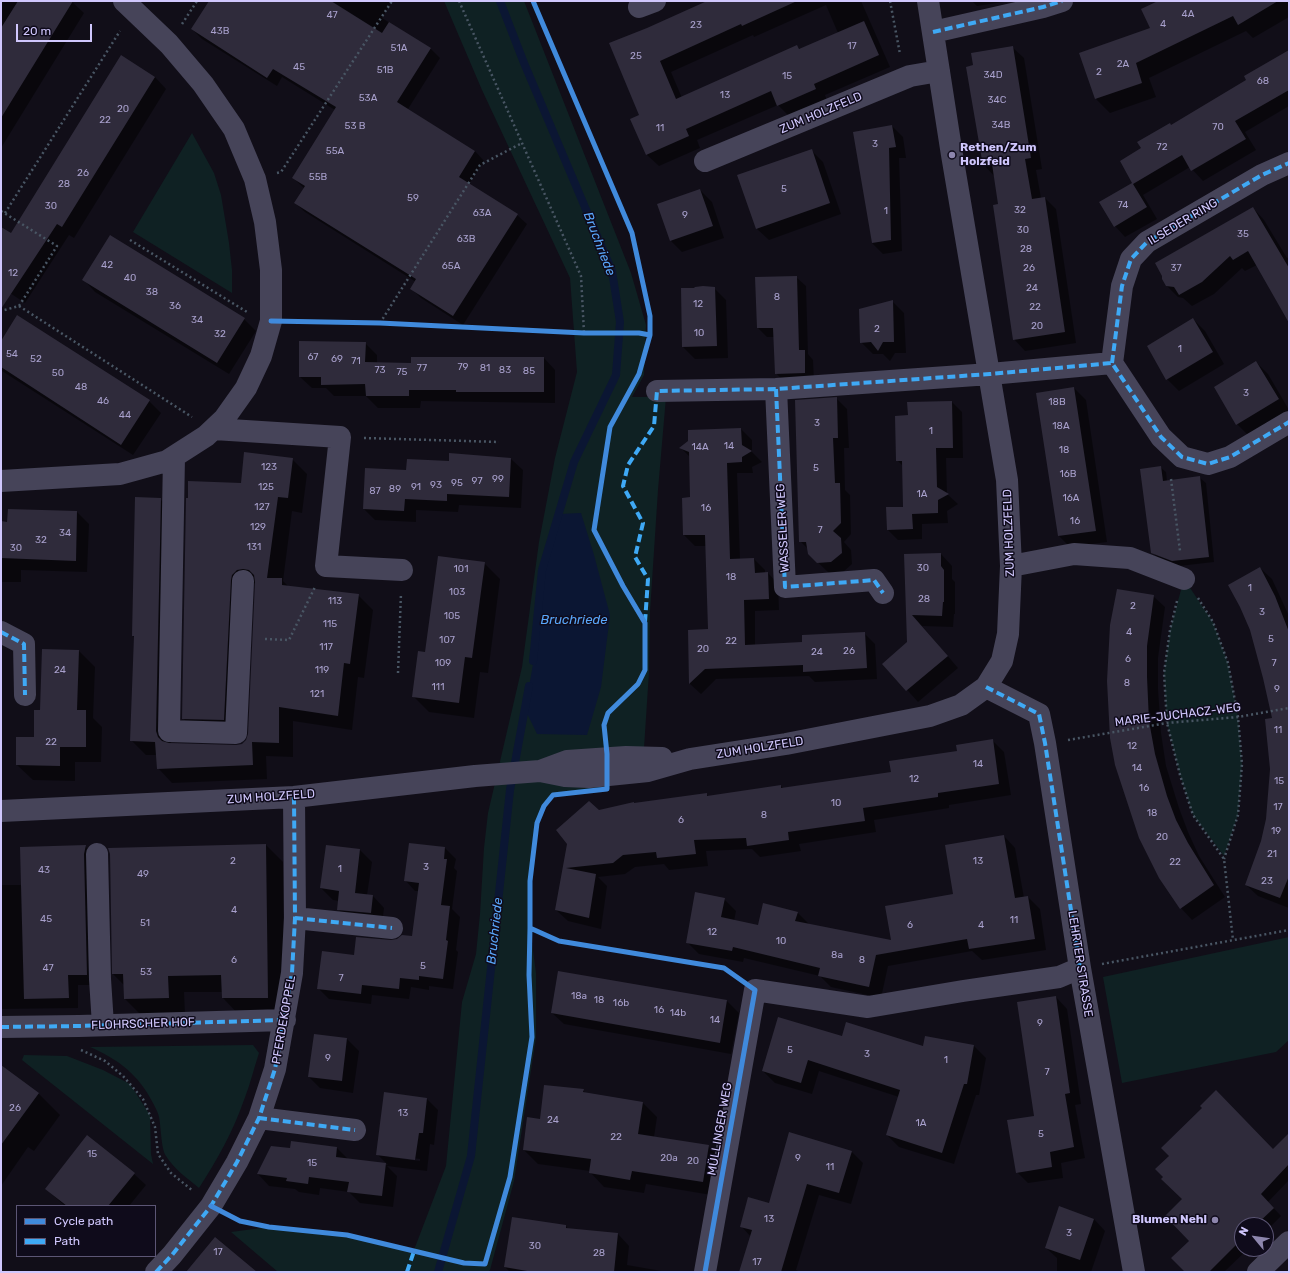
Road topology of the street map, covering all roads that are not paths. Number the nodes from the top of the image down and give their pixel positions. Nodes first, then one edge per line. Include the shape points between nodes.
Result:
1 (928, 1) edge
2 (1062, 1) edge
3 (128, 5) edge
4 (933, 32) junction
5 (940, 71) junction
6 (705, 161) dead end
7 (1289, 163) edge
8 (1112, 363) junction
9 (990, 374) junction
10 (776, 389) junction
11 (657, 391) dead end
12 (1289, 422) edge
13 (210, 433) junction
14 (174, 457) junction
15 (1, 482) edge
16 (1011, 566) junction
17 (402, 570) road end
18 (1184, 579) road end
19 (243, 581) dead end
20 (883, 593) dead end
21 (1, 632) edge
22 (986, 687) junction
23 (25, 695) dead end
24 (294, 797) junction
25 (1, 812) edge
26 (97, 854) dead end
27 (295, 918) junction
28 (392, 928) dead end
29 (1080, 968) junction
30 (285, 1020) junction
31 (103, 1025) junction
32 (1, 1026) edge
33 (259, 1118) junction
34 (355, 1130) dead end
35 (1288, 1245) edge
36 (156, 1272) edge
37 (705, 1272) edge
38 (1134, 1272) edge
39 (1258, 1272) edge

1 - 4 street, ZUM HOLZFELD
2 - 4 street
3 - 13 street via 169,44 203,84 234,130 255,179 265,222 271,270 270,326 261,356 246,388 224,419
4 - 5 street, ZUM HOLZFELD
5 - 6 street, ZUM HOLZFELD via 910,76
5 - 9 street, ZUM HOLZFELD
7 - 8 street, ILSEDER RING via 1262,175 1147,242 1131,259 1122,286
8 - 9 street
8 - 12 street via 1161,437 1182,457 1208,464 1230,457
9 - 10 street
9 - 16 street, ZUM HOLZFELD via 1007,480
10 - 11 street
10 - 20 street, WASSELER WEG via 785,586 874,580
13 - 14 street
13 - 17 street via 340,437 326,566
14 - 15 street via 120,474
14 - 19 street via 169,731 236,733
16 - 18 street via 1081,554 1130,558
16 - 22 street, ZUM HOLZFELD via 1008,634 1002,661
21 - 23 street via 24,644
22 - 24 street, ZUM HOLZFELD via 961,705 930,716 786,744 690,759 648,771 589,777 565,776 540,770
22 - 29 street, LEHRTER STRASSE via 1039,714
24 - 25 street, ZUM HOLZFELD
24 - 27 street, PFERDEKOPPEL
26 - 31 street
27 - 28 street
27 - 30 street, PFERDEKOPPEL via 292,972
29 - 37 street, MÜLLINGER WEG via 1059,977 868,1007 755,990
29 - 38 street, LEHRTER STRASSE
30 - 31 street, FLOHRSCHER HOF
30 - 33 street, PFERDEKOPPEL via 275,1070
31 - 32 street, FLOHRSCHER HOF
33 - 34 street
33 - 36 street, PFERDEKOPPEL via 211,1206
35 - 39 street

